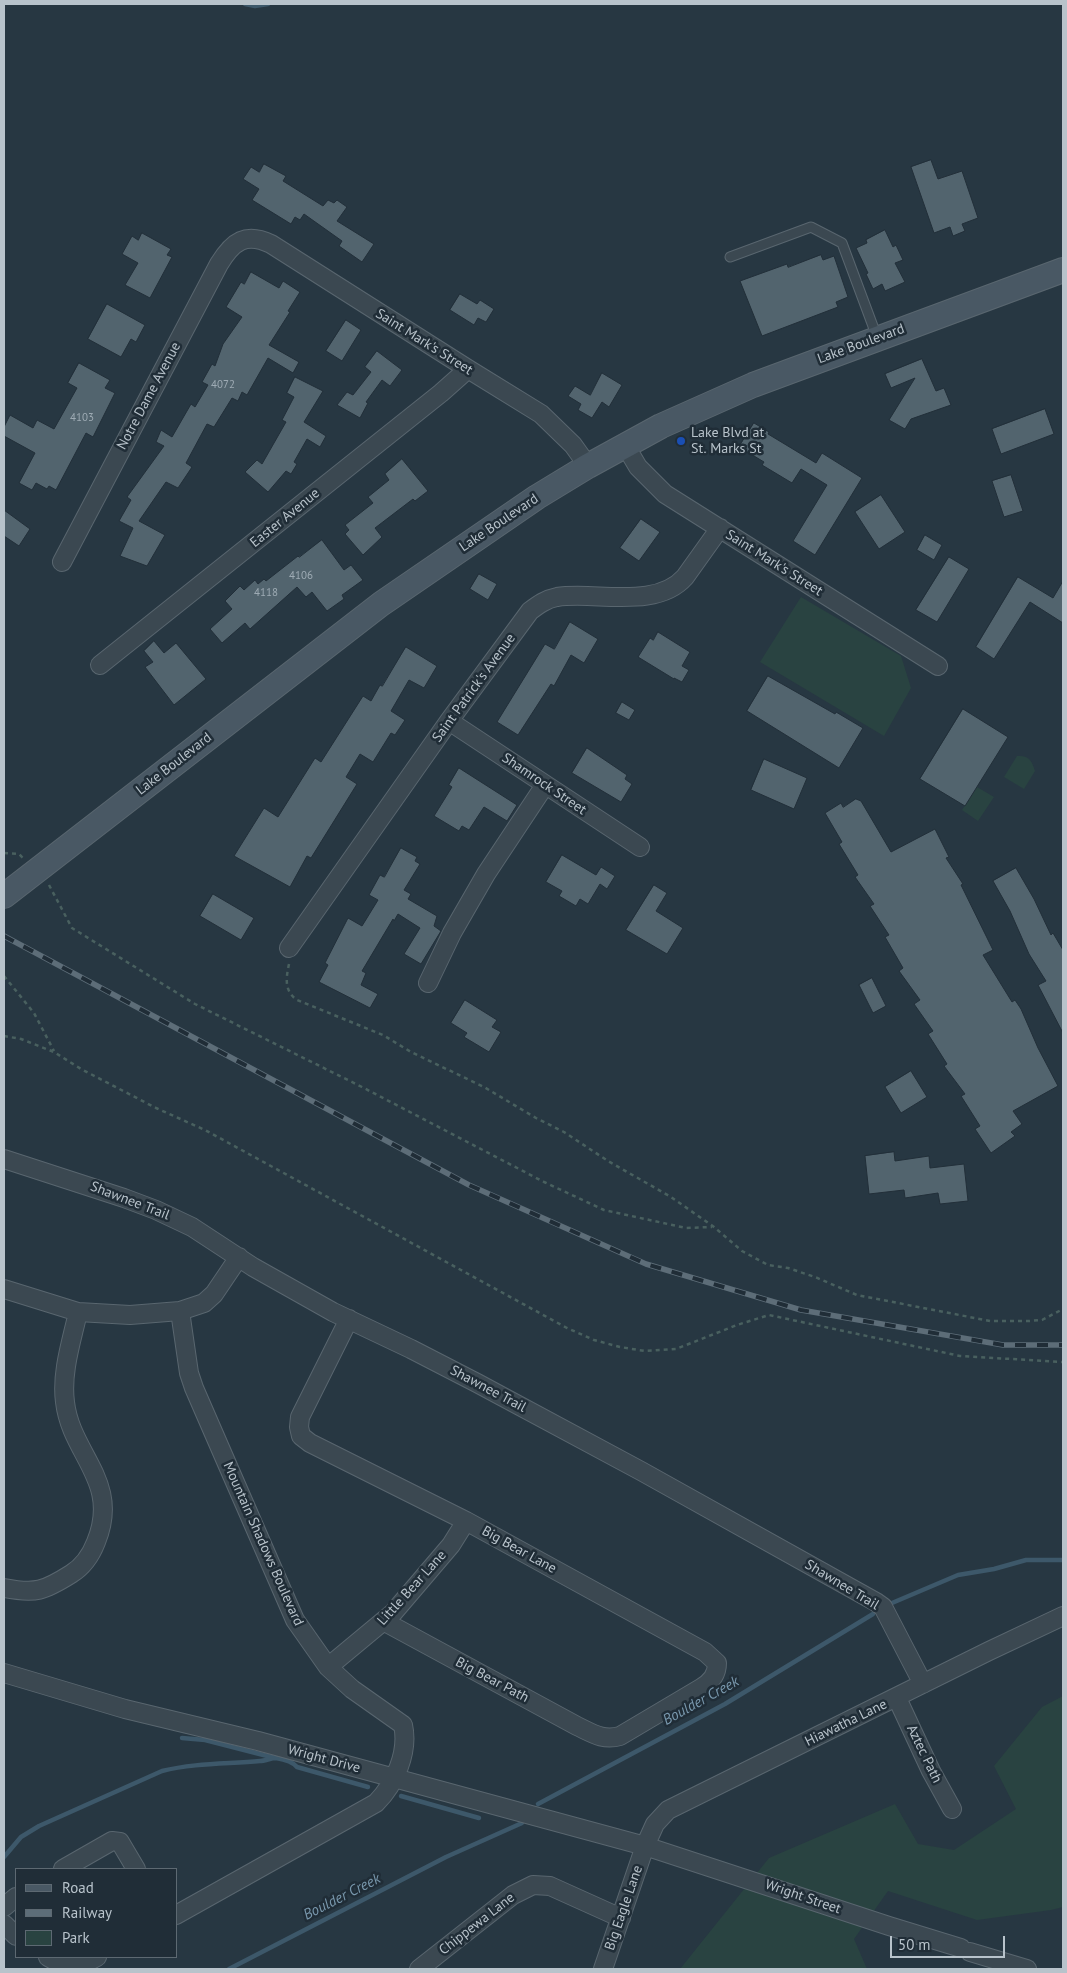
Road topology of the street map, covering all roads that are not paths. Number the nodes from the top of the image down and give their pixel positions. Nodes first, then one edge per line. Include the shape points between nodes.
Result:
1 (247, 238) joint
2 (730, 257) dead end
3 (1063, 270) edge
4 (877, 338) junction
5 (468, 369) junction
6 (624, 445) junction
7 (588, 466) junction
8 (720, 528) junction
9 (62, 562) dead end
10 (100, 665) dead end
11 (938, 666) dead end
12 (449, 721) junction
13 (545, 785) junction
14 (640, 847) dead end
15 (12, 890) edge
16 (289, 948) road end
17 (428, 983) dead end
18 (4, 1159) edge
19 (239, 1257) junction
20 (4, 1288) edge
21 (180, 1311) junction
22 (78, 1312) junction
23 (349, 1319) junction
24 (466, 1521) junction
25 (4, 1588) edge
26 (1063, 1616) edge
27 (385, 1622) junction
28 (328, 1667) junction
29 (4, 1673) edge
30 (923, 1684) junction
31 (897, 1698) junction
32 (600, 1737) joint
33 (394, 1777) junction
34 (952, 1809) dead end
35 (645, 1846) junction
36 (65, 1868) edge
37 (135, 1868) edge
38 (15, 1898) edge
39 (4, 1907) edge
40 (178, 1914) edge
41 (622, 1918) junction
42 (4, 1924) edge
43 (15, 1935) edge
44 (50, 1958) edge
45 (95, 1958) edge
46 (419, 1969) edge
47 (603, 1969) edge
48 (1027, 1969) edge

1 - 5 street, Saint Mark's Street via 271,244
1 - 9 street, Notre Dame Avenue via 232,248 219,264
2 - 4 lane via 810,227 842,242
3 - 4 main road, Lake Boulevard
4 - 6 main road, Lake Boulevard via 753,384
5 - 7 street, Saint Mark's Street via 549,420
5 - 10 street, Easter Avenue
6 - 7 main road, Lake Boulevard
6 - 8 street, Saint Mark's Street via 638,467 665,494
7 - 15 main road, Lake Boulevard via 381,604
8 - 11 street, Saint Mark's Street
8 - 12 street, Saint Patrick's Avenue via 679,584 665,591 651,595 558,597 541,603 530,612
12 - 13 street, Shamrock Street
12 - 16 street, Saint Patrick's Avenue
13 - 14 street, Shamrock Street
13 - 17 street via 481,882
18 - 19 street, Shawnee Trail via 156,1210 192,1227
19 - 21 street via 214,1294 204,1302
19 - 23 street, Shawnee Trail
20 - 22 street
21 - 22 street via 130,1315
21 - 28 street, Mountain Shadows Boulevard via 194,1388 296,1620
22 - 25 street via 68,1356 65,1402 70,1423 102,1491 100,1532 83,1564 52,1587 36,1591
23 - 24 street, Big Bear Lane via 300,1417 301,1436
23 - 30 street, Shawnee Trail via 411,1348 641,1471 876,1602
24 - 27 street, Little Bear Lane via 451,1545
24 - 32 street, Big Bear Lane via 706,1652 717,1663 711,1682 620,1736
26 - 30 street, Hiawatha Lane
27 - 28 street, Little Bear Lane
27 - 32 street, Big Bear Path
28 - 33 street, Mountain Shadows Boulevard via 352,1689 403,1725 405,1743
29 - 33 street, Wright Drive via 125,1709
30 - 31 street, Hiawatha Lane
31 - 34 street, Aztec Path
31 - 35 street, Hiawatha Lane via 673,1807 660,1817
33 - 35 street, Wright Drive
33 - 40 street, Mountain Shadows Boulevard via 386,1793 365,1810
35 - 41 street, Big Eagle Lane
35 - 48 street, Wright Street
36 - 37 street via 112,1841 120,1842
38 - 39 street
41 - 46 street, Chippewa Lane via 550,1886 533,1885 513,1895
41 - 47 street, Big Eagle Lane
42 - 43 street
44 - 45 street via 69,1968 77,1968

